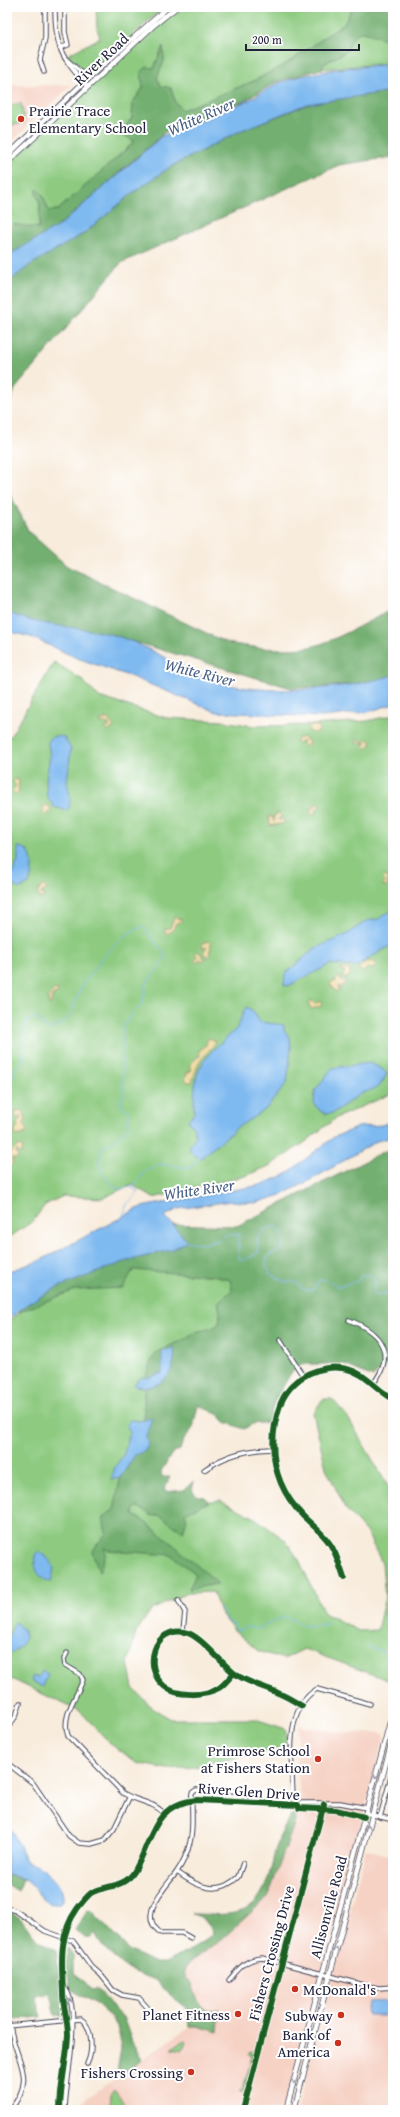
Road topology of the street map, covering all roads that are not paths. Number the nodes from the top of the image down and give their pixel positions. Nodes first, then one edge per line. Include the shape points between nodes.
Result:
1 (45, 7) edge
2 (55, 7) edge
3 (64, 7) edge
4 (168, 7) edge
5 (177, 7) edge
6 (60, 48) junction
7 (64, 57) junction
8 (44, 72) dead end
9 (88, 78) junction
10 (84, 82) junction
11 (92, 83) junction
12 (88, 87) junction
13 (7, 156) edge
14 (7, 164) edge
15 (349, 1320) dead end
16 (280, 1340) dead end
17 (303, 1376) junction
18 (373, 1384) junction
19 (393, 1399) edge
20 (272, 1449) junction
21 (204, 1470) dead end
22 (344, 1578) dead end
23 (178, 1600) dead end
24 (183, 1631) junction
25 (67, 1653) dead end
26 (234, 1673) junction
27 (20, 1703) dead end
28 (370, 1704) dead end
29 (302, 1706) junction
30 (393, 1711) edge
31 (7, 1729) edge
32 (393, 1737) edge
33 (7, 1763) edge
34 (393, 1770) edge
35 (130, 1798) junction
36 (192, 1800) junction
37 (246, 1803) junction
38 (324, 1804) junction
39 (293, 1805) junction
40 (298, 1805) junction
41 (322, 1809) junction
42 (164, 1813) junction
43 (365, 1813) junction
44 (372, 1815) junction
45 (380, 1817) junction
46 (393, 1820) edge
47 (242, 1863) dead end
48 (177, 1872) junction
49 (7, 1908) edge
50 (64, 1937) junction
51 (191, 1938) dead end
52 (282, 1962) junction
53 (323, 1973) junction
54 (331, 1976) junction
55 (229, 1980) dead end
56 (393, 1987) edge
57 (154, 2015) dead end
58 (70, 2019) junction
59 (9, 2026) edge
60 (87, 2064) dead end
61 (10, 2110) edge
62 (60, 2110) edge
63 (65, 2110) edge
64 (243, 2110) edge
65 (286, 2110) edge
66 (294, 2110) edge

1 - 8 street via 45,38 40,60
2 - 6 street via 55,34
3 - 6 street via 68,45
4 - 9 main road, River Road
5 - 11 main road, River Road
6 - 7 street
7 - 9 street
7 - 10 street
9 - 10 main road, River Road
9 - 11 street
10 - 12 street
10 - 13 main road, River Road
11 - 12 main road, River Road
12 - 14 main road, River Road
15 - 18 street via 370,1330 382,1347 383,1366
16 - 17 street
17 - 18 street via 322,1369 341,1368 360,1374
17 - 20 street via 289,1389 280,1405
18 - 19 street
20 - 21 street via 235,1454 217,1461
20 - 22 street via 275,1470 282,1488 331,1545
23 - 24 street via 185,1612
24 - 26 street via 196,1636
24 - 26 street via 164,1636 153,1652 153,1670 163,1685 179,1693 208,1692 222,1686
25 - 35 street via 64,1658 65,1665 83,1678 67,1716 68,1736 118,1789
26 - 29 street via 282,1694
27 - 31 street via 16,1716
28 - 29 street via 317,1689
29 - 39 street via 292,1735
30 -> 43 main road, Allisonville Road
32 - 44 main road, Allisonville Road
33 - 35 street via 33,1783 69,1836 79,1843 91,1844 105,1840 114,1829
34 - 45 street
35 - 42 street via 151,1803
36 - 37 street, River Glen Drive
36 - 37 street, River Glen Drive via 192,1793 196,1790 243,1792
36 - 42 street, River Glen Drive via 177,1804
36 - 48 street via 191,1837
37 - 39 street, River Glen Drive
38 - 40 street, River Glen Drive
38 - 41 street, Fishers Crossing Drive
38 - 43 street, River Glen Drive via 344,1803
39 - 40 street, River Glen Drive
40 - 41 street, River Glen Drive via 300,1808
41 - 43 street, River Glen Drive
41 - 52 street, Fishers Crossing Drive
42 - 50 street, River Glen Drive via 156,1823 131,1876 122,1883 90,1895 72,1917
43 - 44 street
43 - 53 main road, Allisonville Road
44 - 45 street
54 -> 44 main road, Allisonville Road
45 - 46 street
47 - 48 street via 238,1877 220,1888 202,1887
48 - 51 street via 156,1897 152,1920 161,1933 182,1934
49 - 50 street via 16,1911 41,1929
50 - 57 street via 78,1945 91,1966 115,1992 139,1998
50 - 58 street, River Glen Drive via 61,1962 64,1987 68,1993
52 - 53 street
52 - 55 street via 265,1958 252,1959 243,1964
52 - 64 street, Fishers Crossing Drive
53 - 54 street
53 -> 65 main road, Allisonville Road
54 - 56 street via 373,1987
54 - 66 main road, Allisonville Road
58 - 59 street
58 - 60 street via 81,2019 88,2027 90,2054
58 - 62 street, River Glen Drive
58 - 63 street, River Glen Drive via 73,2037
59 - 61 street via 24,2080 22,2091

